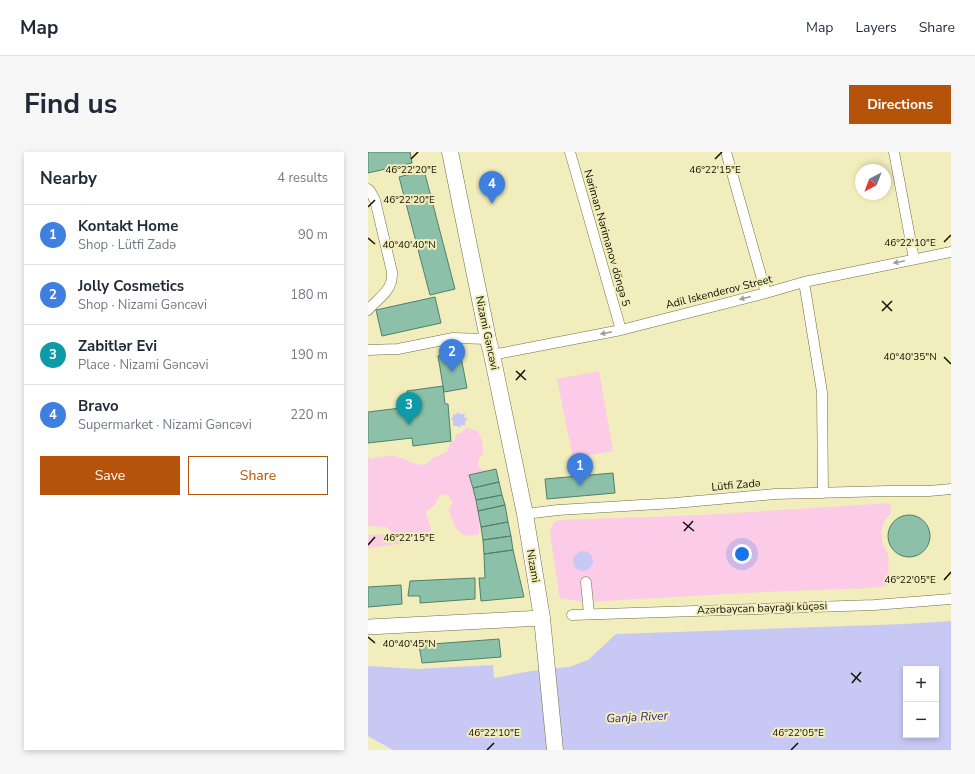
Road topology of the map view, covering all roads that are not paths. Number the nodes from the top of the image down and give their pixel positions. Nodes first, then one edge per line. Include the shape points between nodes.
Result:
1 (450, 152) edge
2 (570, 152) edge
3 (726, 152) edge
4 (894, 152) edge
5 (368, 189) edge
6 (951, 252) edge
7 (914, 259) junction
8 (804, 282) junction
9 (766, 293) junction
10 (368, 310) edge
11 (621, 330) junction
12 (488, 339) junction
13 (368, 350) edge
14 (492, 355) junction
15 (951, 489) edge
16 (823, 493) junction
17 (524, 514) junction
18 (586, 582) dead end
19 (951, 599) edge
20 (589, 614) junction
21 (572, 615) dead end
22 (542, 618) junction
23 (368, 627) edge
24 (555, 750) edge

1 - 12 main road, Nizami Gəncəvi
2 - 11 street, Nəriman Nərimanov döngə 5
3 - 9 street
4 - 7 street
5 - 10 street via 375,200 392,272 391,283 386,292
6 - 7 street, Adil Iskenderov Street
7 -> 8 street, Adil Iskenderov Street
8 - 9 street, Adil Iskenderov Street
8 - 16 street via 822,392
9 -> 11 street, Adil Iskenderov Street
11 -> 14 street, Adil Iskenderov Street
12 - 13 street via 453,338 398,349
12 - 14 main road, Nizami Gəncəvi
14 - 17 main road, Nizami Gəncəvi
15 - 16 street, Lütfi Zadə
16 - 17 street, Lütfi Zadə via 775,494
17 - 22 main road, Nizami
18 - 20 street
19 - 20 street, Azərbaycan bayrağı küçəsi via 874,605
20 - 21 street, Azərbaycan bayrağı küçəsi
22 - 23 street
22 - 24 main road, Nizami

